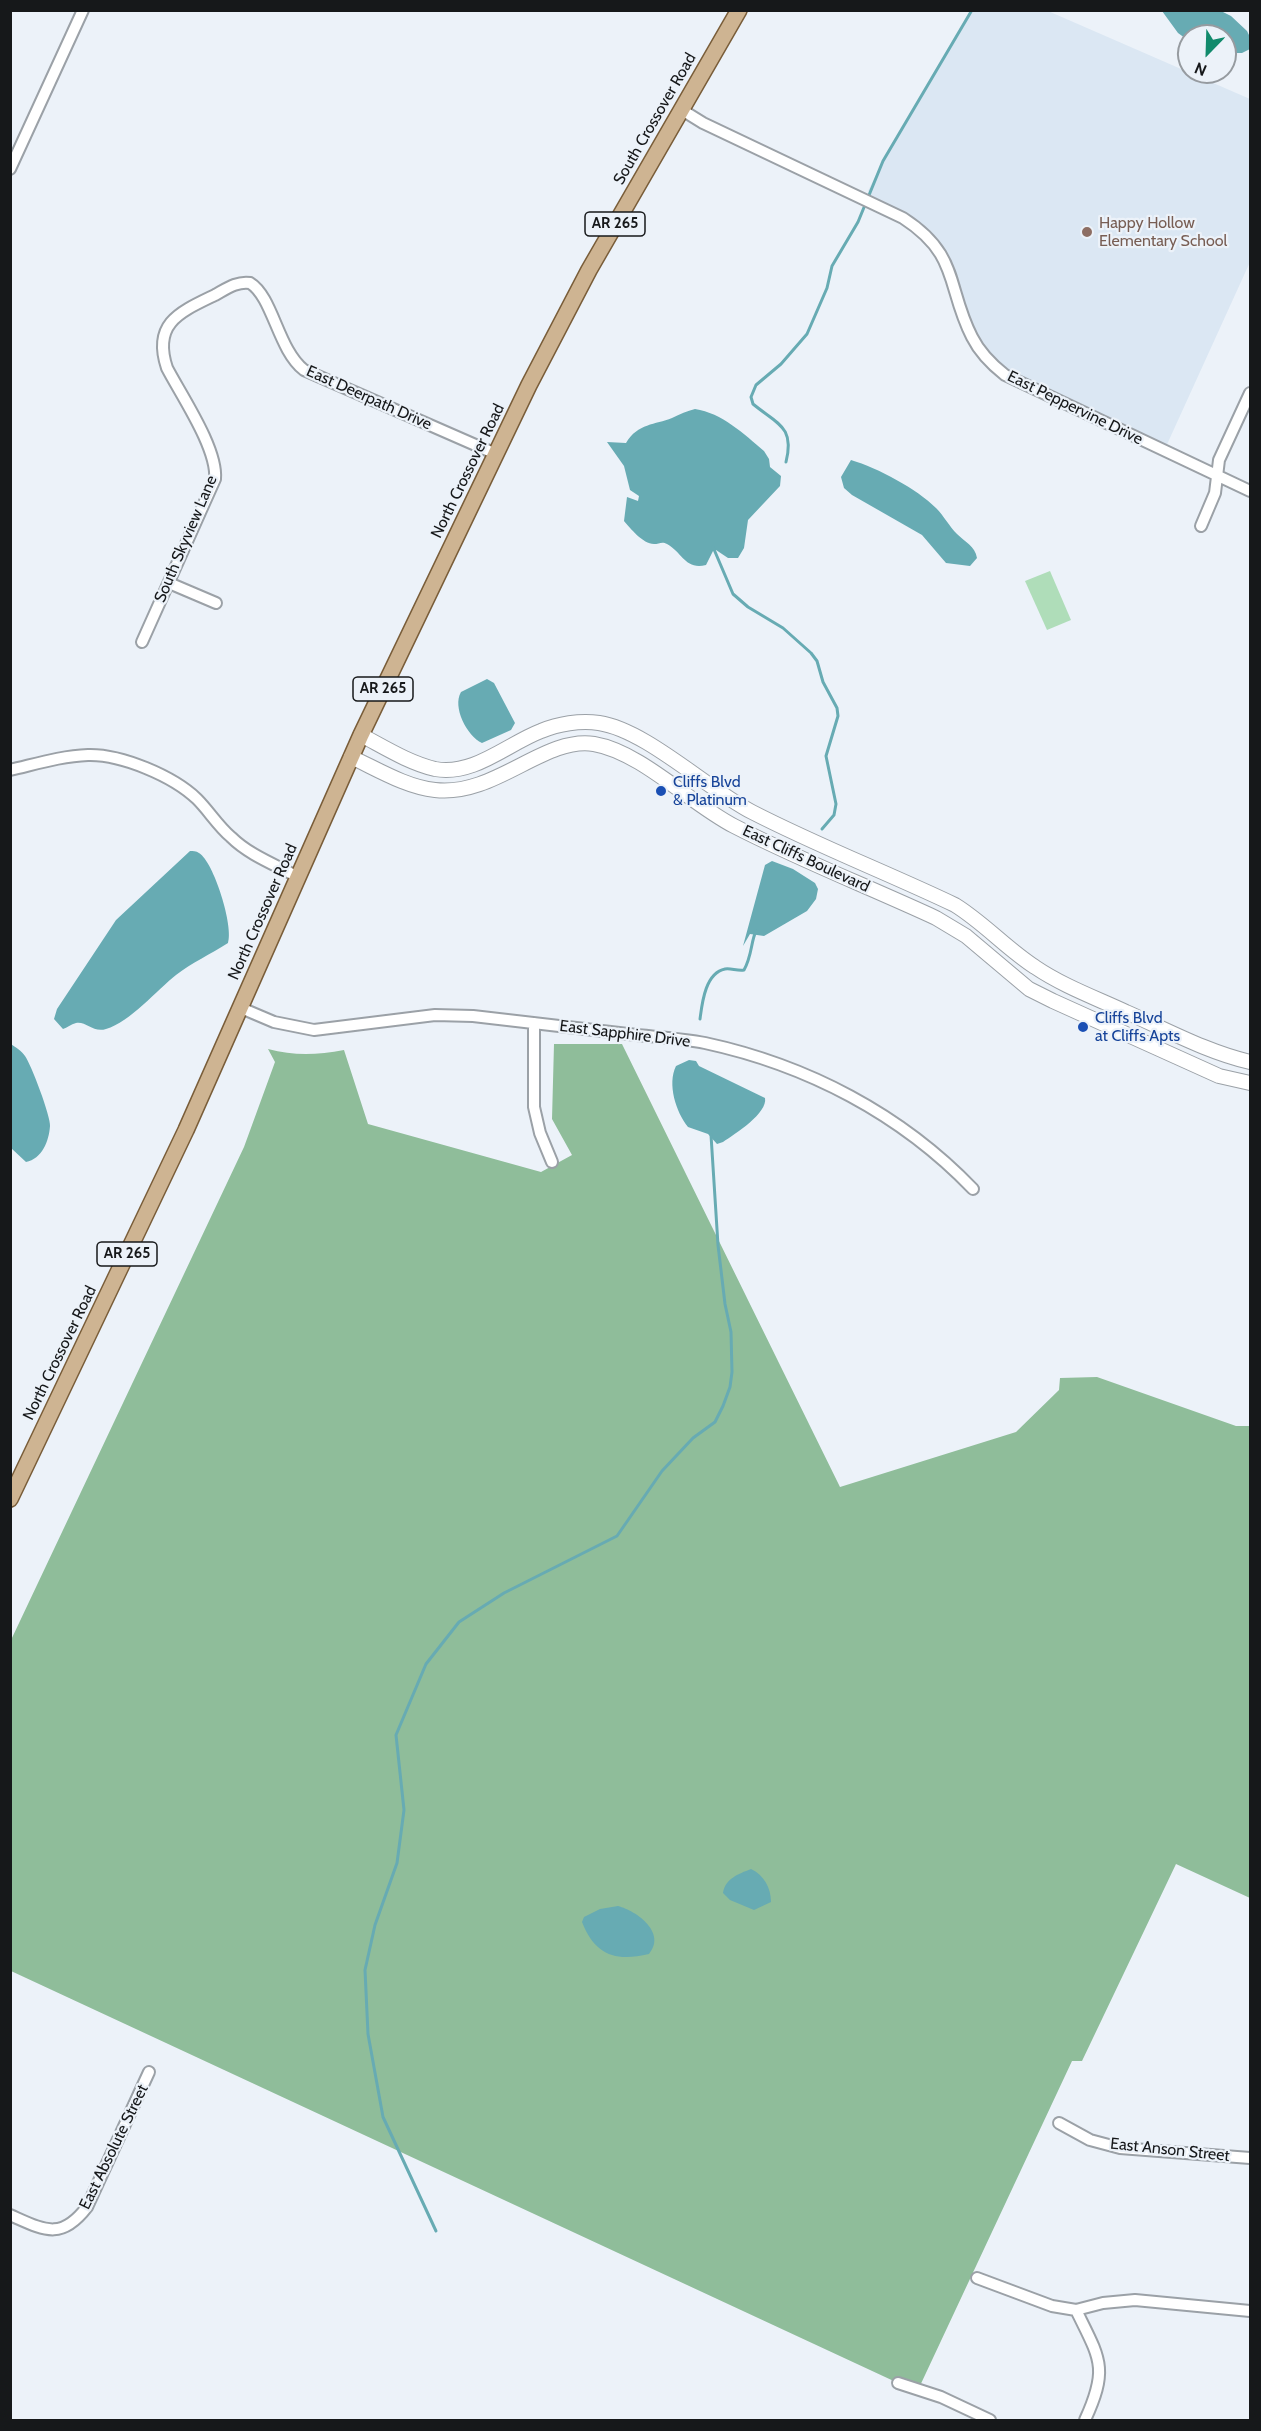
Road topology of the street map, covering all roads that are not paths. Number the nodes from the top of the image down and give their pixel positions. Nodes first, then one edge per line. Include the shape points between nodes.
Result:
1 (83, 10) edge
2 (739, 10) edge
3 (682, 110) junction
4 (10, 169) edge
5 (250, 283) joint
6 (551, 340) joint
7 (1251, 393) edge
8 (496, 454) junction
9 (1218, 476) junction
10 (1251, 491) edge
11 (1202, 526) dead end
12 (169, 583) junction
13 (216, 603) dead end
14 (142, 642) dead end
15 (361, 735) junction
16 (351, 757) junction
17 (10, 770) edge
18 (298, 877) junction
19 (241, 1008) junction
20 (534, 1023) junction
21 (1251, 1062) edge
22 (1251, 1083) edge
23 (552, 1162) dead end
24 (974, 1189) dead end
25 (10, 1499) edge
26 (149, 2072) dead end
27 (1059, 2123) dead end
28 (1251, 2158) edge
29 (10, 2215) edge
30 (977, 2278) dead end
31 (1076, 2310) junction
32 (1251, 2311) edge
33 (898, 2383) dead end
34 (990, 2421) edge
35 (1084, 2421) edge

1 - 4 street
2 - 3 main road, South Crossover Road / AR 265
3 - 6 main road, South Crossover Road / AR 265
3 - 9 street, East Peppervine Drive via 917,227 939,250 972,336 991,364 1005,375
5 - 8 street, East Deerpath Drive via 260,292 290,355 304,370
5 - 12 street, South Skyview Lane via 237,284 176,315 163,337 166,368 212,453 216,470
6 - 8 main road, North Crossover Road / AR 265
7 - 9 street via 1219,460
8 - 15 main road, North Crossover Road / AR 265
9 - 10 street, East Peppervine Drive
9 - 11 street
12 - 13 street
12 - 14 street, South Skyview Lane
15 - 16 main road, North Crossover Road / AR 265
15 - 21 street, East Cliffs Boulevard via 404,757 452,770 480,763 541,731 574,722 618,728 750,811 955,905 1023,959 1061,982 1193,1042
16 - 18 main road, North Crossover Road / AR 265
16 - 22 street, East Cliffs Boulevard via 408,783 435,790 476,787 576,744 593,744 615,751 732,825 936,918 966,936 1029,989 1184,1061 1220,1076
17 - 18 street via 90,755 137,765 179,785 196,798 231,838
18 - 19 main road, North Crossover Road / AR 265
19 - 20 street, East Sapphire Drive via 274,1022 314,1030 435,1015
19 - 25 main road, North Crossover Road / AR 265
20 - 23 street via 534,1107
20 - 24 street, East Sapphire Drive via 703,1043 795,1070 866,1104 931,1149
26 - 29 street, East Absolute Street via 77,2221 65,2229 48,2229
27 - 28 street, East Anson Street via 1090,2140 1120,2148
30 - 31 street via 1052,2306
31 - 32 street via 1135,2300
31 - 35 street via 1099,2356 1100,2379
33 - 34 street via 941,2397

